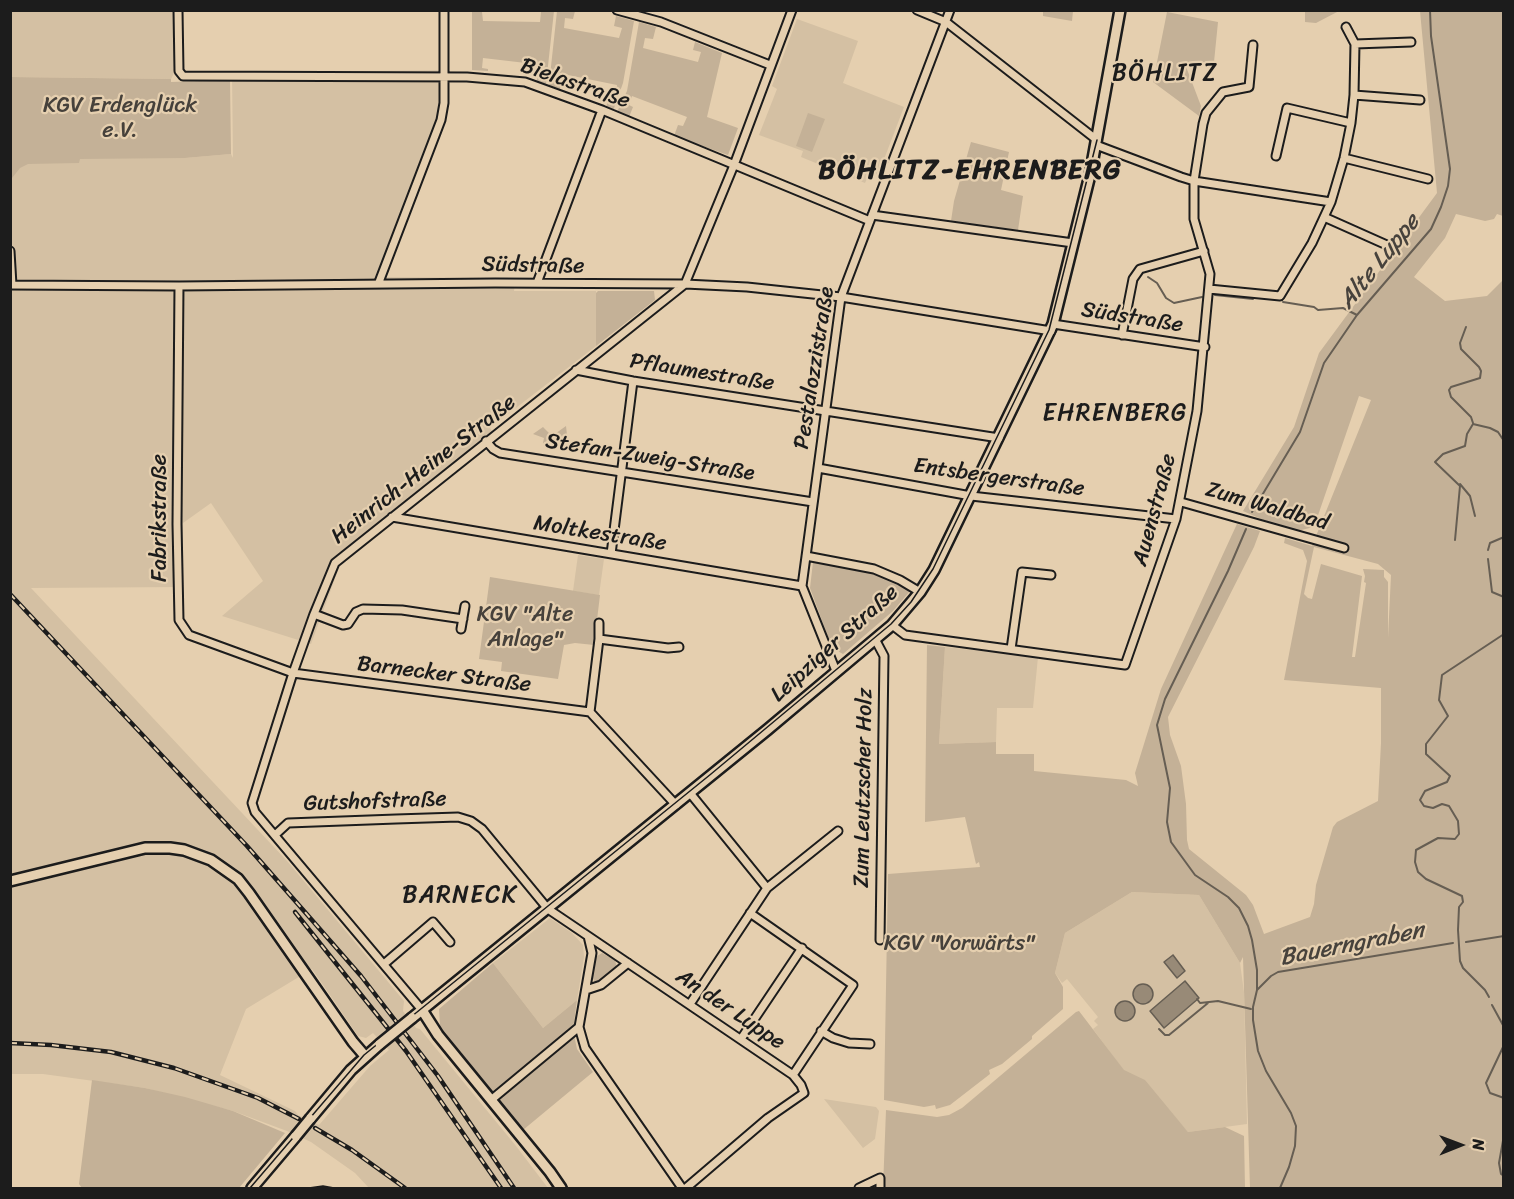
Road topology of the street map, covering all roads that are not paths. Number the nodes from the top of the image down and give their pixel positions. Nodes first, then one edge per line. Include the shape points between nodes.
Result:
1 (178, 10) edge
2 (444, 10) edge
3 (617, 10) edge
4 (792, 10) edge
5 (917, 10) edge
6 (950, 10) edge
7 (1120, 10) edge
8 (946, 22) junction
9 (1346, 27) dead end
10 (1411, 42) dead end
11 (1355, 44) junction
12 (1253, 45) dead end
13 (770, 65) junction
14 (444, 77) junction
15 (1354, 95) junction
16 (1420, 100) dead end
17 (602, 110) junction
18 (1351, 123) junction
19 (1096, 142) junction
20 (1276, 156) dead end
21 (1344, 158) junction
22 (734, 165) junction
23 (1428, 179) dead end
24 (1194, 181) junction
25 (1331, 202) junction
26 (1324, 217) junction
27 (871, 218) junction
28 (1073, 243) junction
29 (1389, 246) dead end
30 (10, 251) edge
31 (1204, 251) junction
32 (379, 282) junction
33 (537, 283) junction
34 (685, 284) junction
35 (11, 285) edge
36 (178, 286) junction
37 (1209, 289) junction
38 (841, 297) junction
39 (1052, 327) junction
40 (1122, 335) junction
41 (1205, 347) junction
42 (576, 370) junction
43 (633, 381) junction
44 (825, 411) junction
45 (999, 438) junction
46 (486, 441) junction
47 (818, 468) junction
48 (621, 472) junction
49 (971, 496) junction
50 (813, 502) junction
51 (1181, 502) junction
52 (392, 517) junction
53 (1176, 519) junction
54 (1344, 548) dead end
55 (611, 554) junction
56 (806, 556) junction
57 (1051, 575) dead end
58 (802, 586) junction
59 (920, 592) junction
60 (465, 606) dead end
61 (314, 614) junction
62 (463, 619) junction
63 (599, 623) dead end
64 (892, 625) junction
65 (461, 629) dead end
66 (599, 639) junction
67 (875, 639) junction
68 (679, 647) dead end
69 (1011, 649) junction
70 (836, 671) junction
71 (293, 673) junction
72 (591, 712) junction
73 (690, 793) junction
74 (676, 805) junction
75 (838, 831) dead end
76 (275, 835) junction
77 (10, 881) edge
78 (767, 888) junction
79 (548, 909) junction
80 (750, 913) junction
81 (588, 936) junction
82 (880, 940) dead end
83 (450, 942) dead end
84 (802, 948) junction
85 (628, 963) junction
86 (384, 964) junction
87 (586, 990) junction
88 (690, 1004) junction
89 (422, 1010) junction
90 (579, 1027) junction
91 (821, 1031) junction
92 (741, 1039) junction
93 (870, 1044) dead end
94 (365, 1056) junction
95 (794, 1075) junction
96 (491, 1100) junction
97 (252, 1188) edge
98 (561, 1188) edge
99 (684, 1188) edge
100 (859, 1188) edge
101 (880, 1188) edge

1 - 14 street, Bielastraße via 178,71 183,76
2 - 14 street
3 - 13 street via 661,22
4 - 13 street, Heinrich-Heine-Straße
5 - 8 street
6 - 8 street, Pestalozzistraße
7 - 19 street, Leipziger Straße
8 - 19 street
8 - 27 street, Pestalozzistraße
9 - 11 street
10 - 11 street
11 - 15 street
12 - 24 street, Auenstraße via 1249,87 1223,92 1206,113
13 - 22 street, Heinrich-Heine-Straße
14 - 17 street, Bielastraße via 525,82
14 - 32 street via 441,120
15 - 16 street
15 - 18 street
17 - 22 street, Bielastraße
17 - 33 street
18 - 20 street via 1287,108
18 - 21 street
19 - 24 street
19 - 28 street, Leipziger Straße
21 - 23 street
21 - 25 street
22 - 27 street, Bielastraße
22 - 34 street, Heinrich-Heine-Straße
24 - 25 street
24 - 31 street, Auenstraße via 1194,219
25 - 26 street
26 - 29 street
26 - 37 street via 1280,296
27 - 28 street, Bielastraße
27 - 38 street, Pestalozzistraße
28 - 39 street, Leipziger Straße
30 - 35 street
31 - 37 street, Auenstraße
31 - 40 street via 1140,269 1133,279
32 - 33 street, Südstraße
32 - 36 street, Südstraße
33 - 34 street, Südstraße
34 - 38 street, Südstraße
34 - 42 street, Heinrich-Heine-Straße
35 - 36 street, Südstraße
36 - 71 street, Fabrikstraße via 179,621 189,635
37 - 41 street, Auenstraße
38 - 39 street, Südstraße
38 - 44 street, Pestalozzistraße
39 - 40 street, Südstraße
39 - 45 street, Leipziger Straße
40 - 41 street, Südstraße
41 - 51 street, Auenstraße
42 - 43 street, Pflaumestraße
42 - 46 street, Heinrich-Heine-Straße
43 - 44 street, Pflaumestraße
43 - 48 street
44 - 45 street, Pflaumestraße
44 - 47 street, Pestalozzistraße
45 - 49 street, Leipziger Straße
46 - 48 street, Stefan-Zweig-Straße via 500,453
46 - 52 street, Heinrich-Heine-Straße
47 - 49 street, Entsbergerstraße
47 - 50 street, Pestalozzistraße
48 - 50 street, Stefan-Zweig-Straße
48 - 55 street
49 - 53 street, Entsbergerstraße
49 - 59 street, Leipziger Straße
50 - 56 street, Pestalozzistraße
51 - 53 street, Auenstraße
51 - 54 street, Zum Waldbad
52 - 55 street, Moltkestraße
52 - 61 street, Heinrich-Heine-Straße via 335,563
53 - 69 street, Auenstraße via 1125,665
55 - 58 street, Moltkestraße
56 - 58 street, Pestalozzistraße
56 - 59 street via 874,568
57 - 69 street via 1022,572
58 - 70 street, Pestalozzistraße
59 - 64 street, Leipziger Straße
60 - 62 street
61 - 62 street via 343,625 363,609
61 - 71 street, Heinrich-Heine-Straße
62 - 65 street
63 - 66 street
64 - 67 street, Leipziger Straße
64 - 69 street, Auenstraße via 905,635
66 - 68 street
66 - 72 street
67 - 70 street, Leipziger Straße
67 - 82 street, Zum Leutzscher Holz via 884,656
70 - 73 street, Leipziger Straße
71 - 72 street, Barnecker Straße
71 - 76 street, Heinrich-Heine-Straße via 252,803
72 - 74 street
73 - 74 street, Leipziger Straße
73 - 78 street
74 - 79 street, Leipziger Straße
75 - 78 street
76 - 79 street, Gutshofstraße via 288,823 458,817 482,829
76 - 86 street, Heinrich-Heine-Straße
77 - 94 street via 145,848 184,850 211,860 238,879
78 - 80 street
79 - 81 street, Gutshofstraße
79 - 89 street, Leipziger Straße
80 - 84 street
80 - 88 street
81 - 85 street, An der Luppe
81 - 87 street via 592,953
83 - 86 street via 433,922
84 - 91 street via 853,985
84 - 92 street
85 - 87 street via 601,985
85 - 88 street, An der Luppe
86 - 89 street, Heinrich-Heine-Straße
87 - 90 street
88 - 92 street, An der Luppe
89 - 94 street, Leipziger Straße, bridge
89 - 96 street
90 - 96 street
90 - 99 street via 585,1048
91 - 93 street via 833,1038
91 - 95 street
92 - 95 street, An der Luppe
94 - 97 street, Leipziger Straße, bridge
95 - 99 street, An der Luppe via 804,1093
96 - 98 street
100 - 101 street via 880,1178

